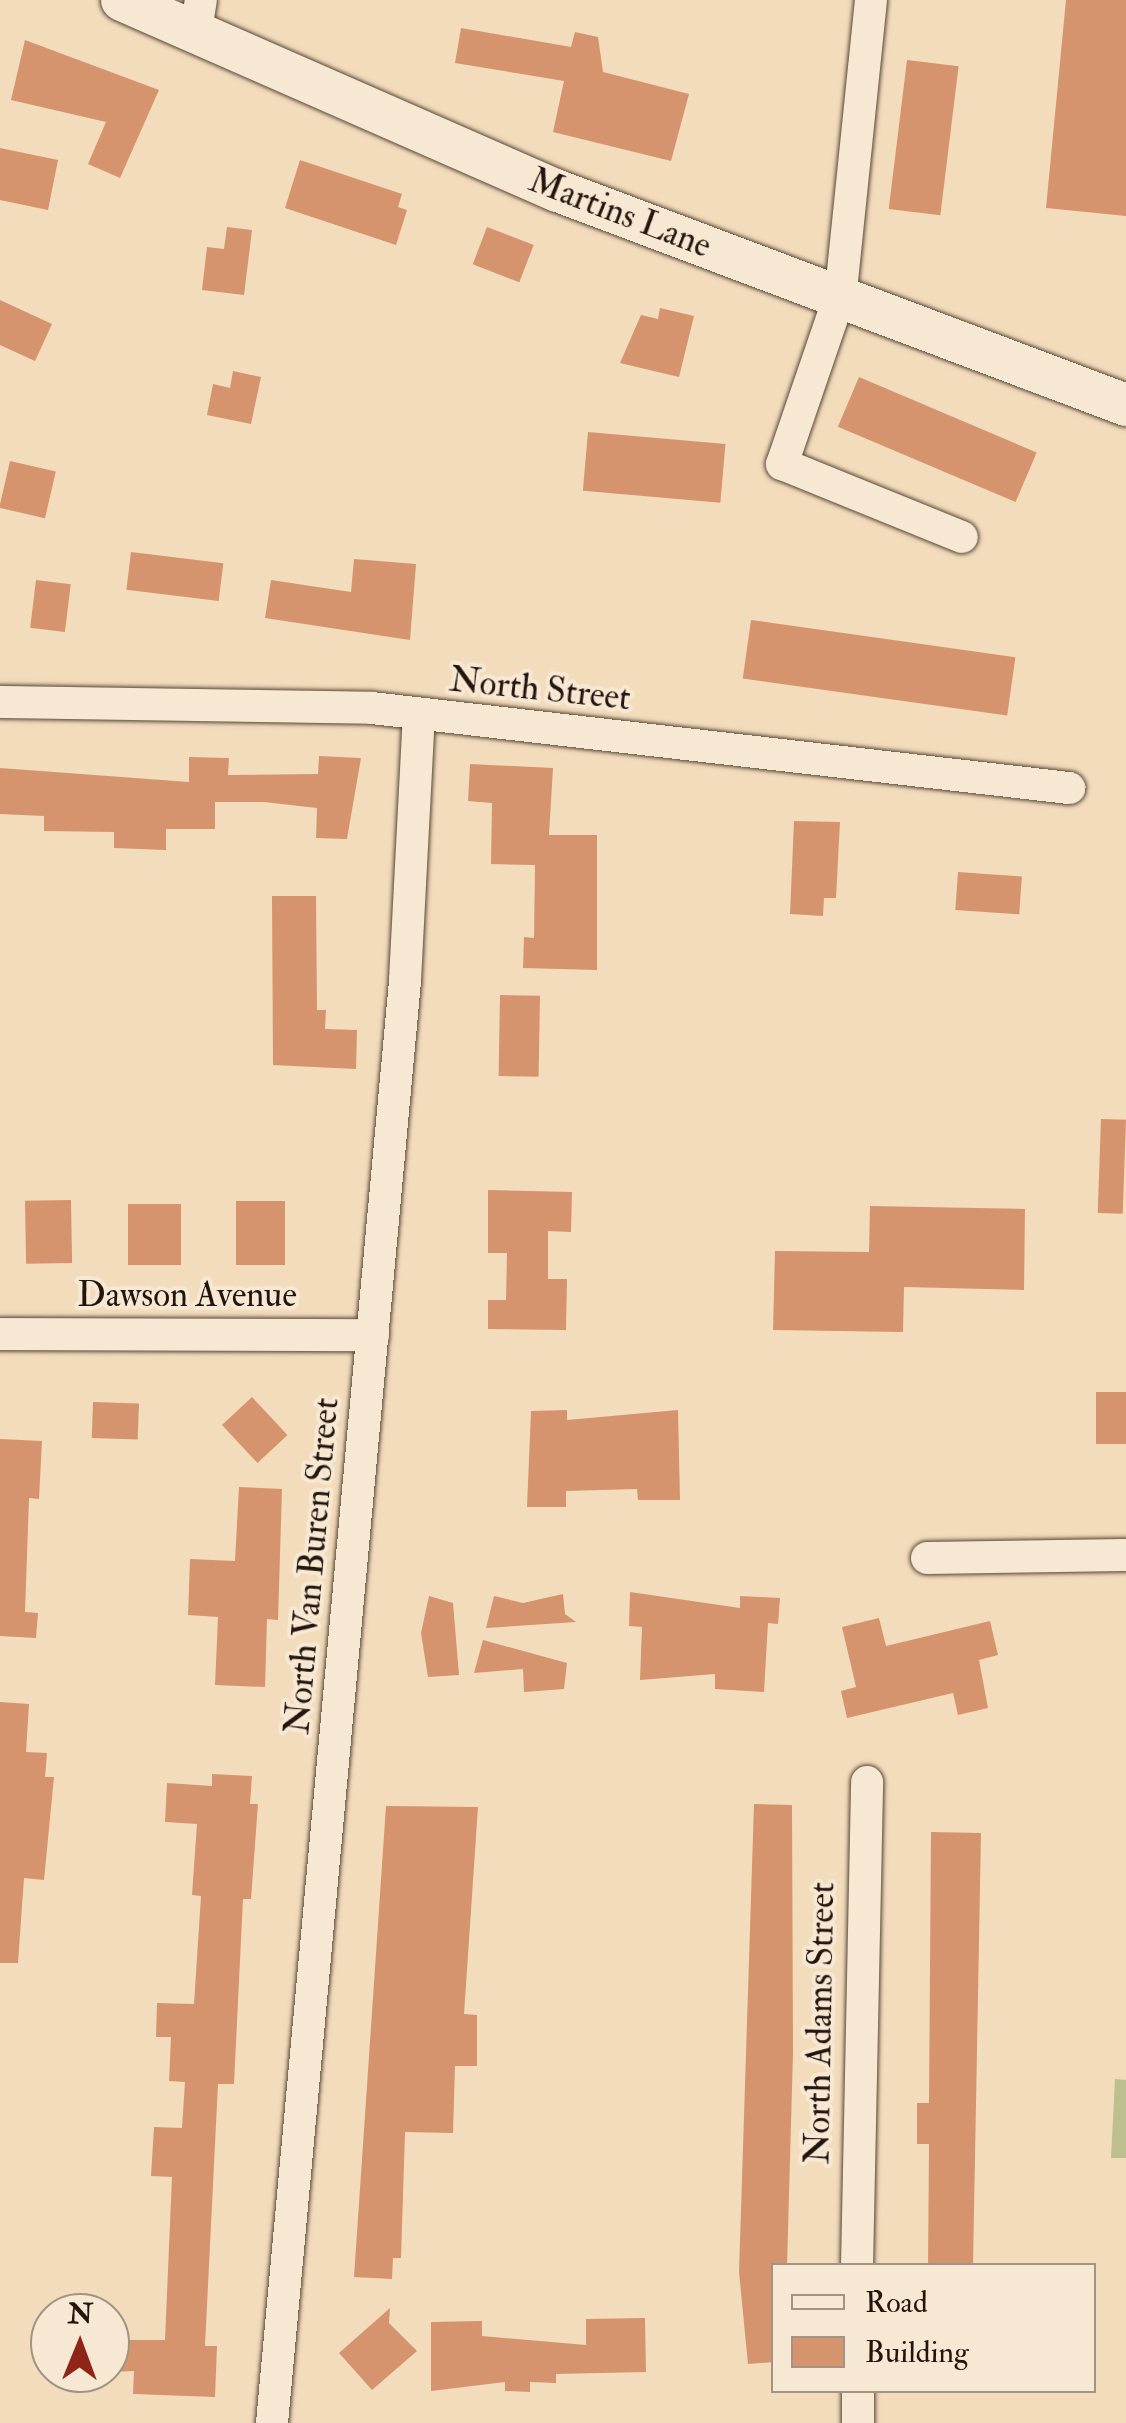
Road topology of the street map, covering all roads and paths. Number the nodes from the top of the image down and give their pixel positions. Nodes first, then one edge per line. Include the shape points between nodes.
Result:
1 (122, 0) edge
2 (872, 0) edge
3 (198, 18) edge
4 (841, 292) junction
5 (1126, 406) edge
6 (962, 537) dead end
7 (0, 702) edge
8 (419, 715) junction
9 (1069, 788) dead end
10 (0, 1334) edge
11 (373, 1336) junction
12 (1126, 1555) edge
13 (927, 1558) dead end
14 (866, 1782) dead end
15 (857, 2263) edge
16 (858, 2393) edge
17 (272, 2423) edge
18 (858, 2423) edge

1 - 3 street, Martins Lane
2 - 4 street
3 - 4 street, Martins Lane via 558,191
4 - 5 street, Martins Lane
4 - 6 street via 782,464
7 - 8 street, North Street
8 - 9 street, North Street
8 - 11 street, North Van Buren Street
10 - 11 street, Dawson Avenue
11 - 17 street, North Van Buren Street
12 - 13 street
14 - 15 street, North Adams Street
16 - 18 street

